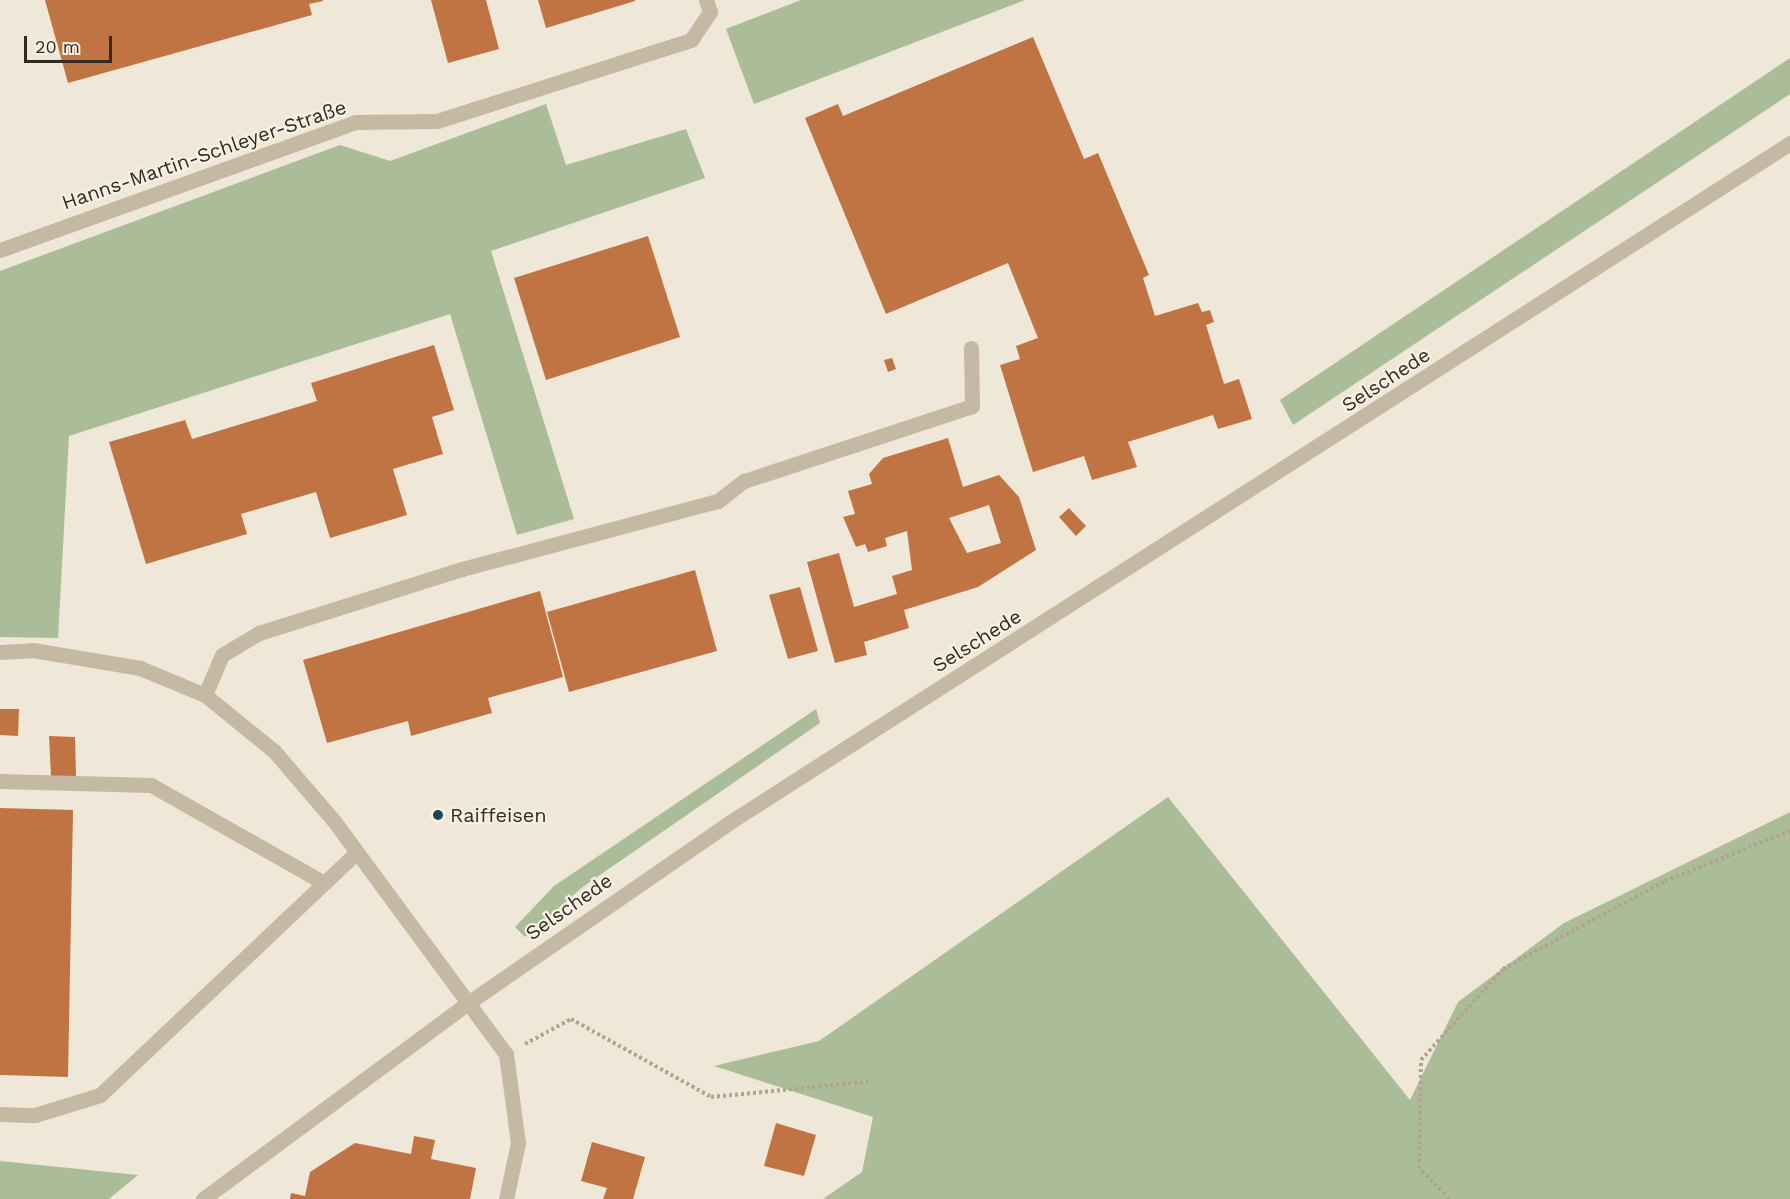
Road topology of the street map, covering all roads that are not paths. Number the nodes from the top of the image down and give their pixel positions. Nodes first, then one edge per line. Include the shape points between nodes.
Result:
1 (706, 0) edge
2 (1790, 143) edge
3 (0, 250) edge
4 (971, 348) dead end
5 (0, 652) edge
6 (205, 695) junction
7 (0, 781) edge
8 (356, 853) junction
9 (324, 883) junction
10 (465, 1005) junction
11 (0, 1114) edge
12 (203, 1199) edge
13 (506, 1199) edge

1 - 3 street, Hanns-Martin-Schleyer-Straße via 710,12 691,40 437,121 356,122
2 - 10 street, Selschede via 730,822
4 - 6 street via 972,406 744,481 718,501 462,569 260,633 222,655
5 - 6 street via 33,650 140,668
6 - 8 street via 274,751
7 - 9 street via 151,785
8 - 9 street
8 - 10 street
9 - 11 street via 100,1095 34,1115
10 - 12 street, Selschede
10 - 13 street via 506,1054 518,1143

